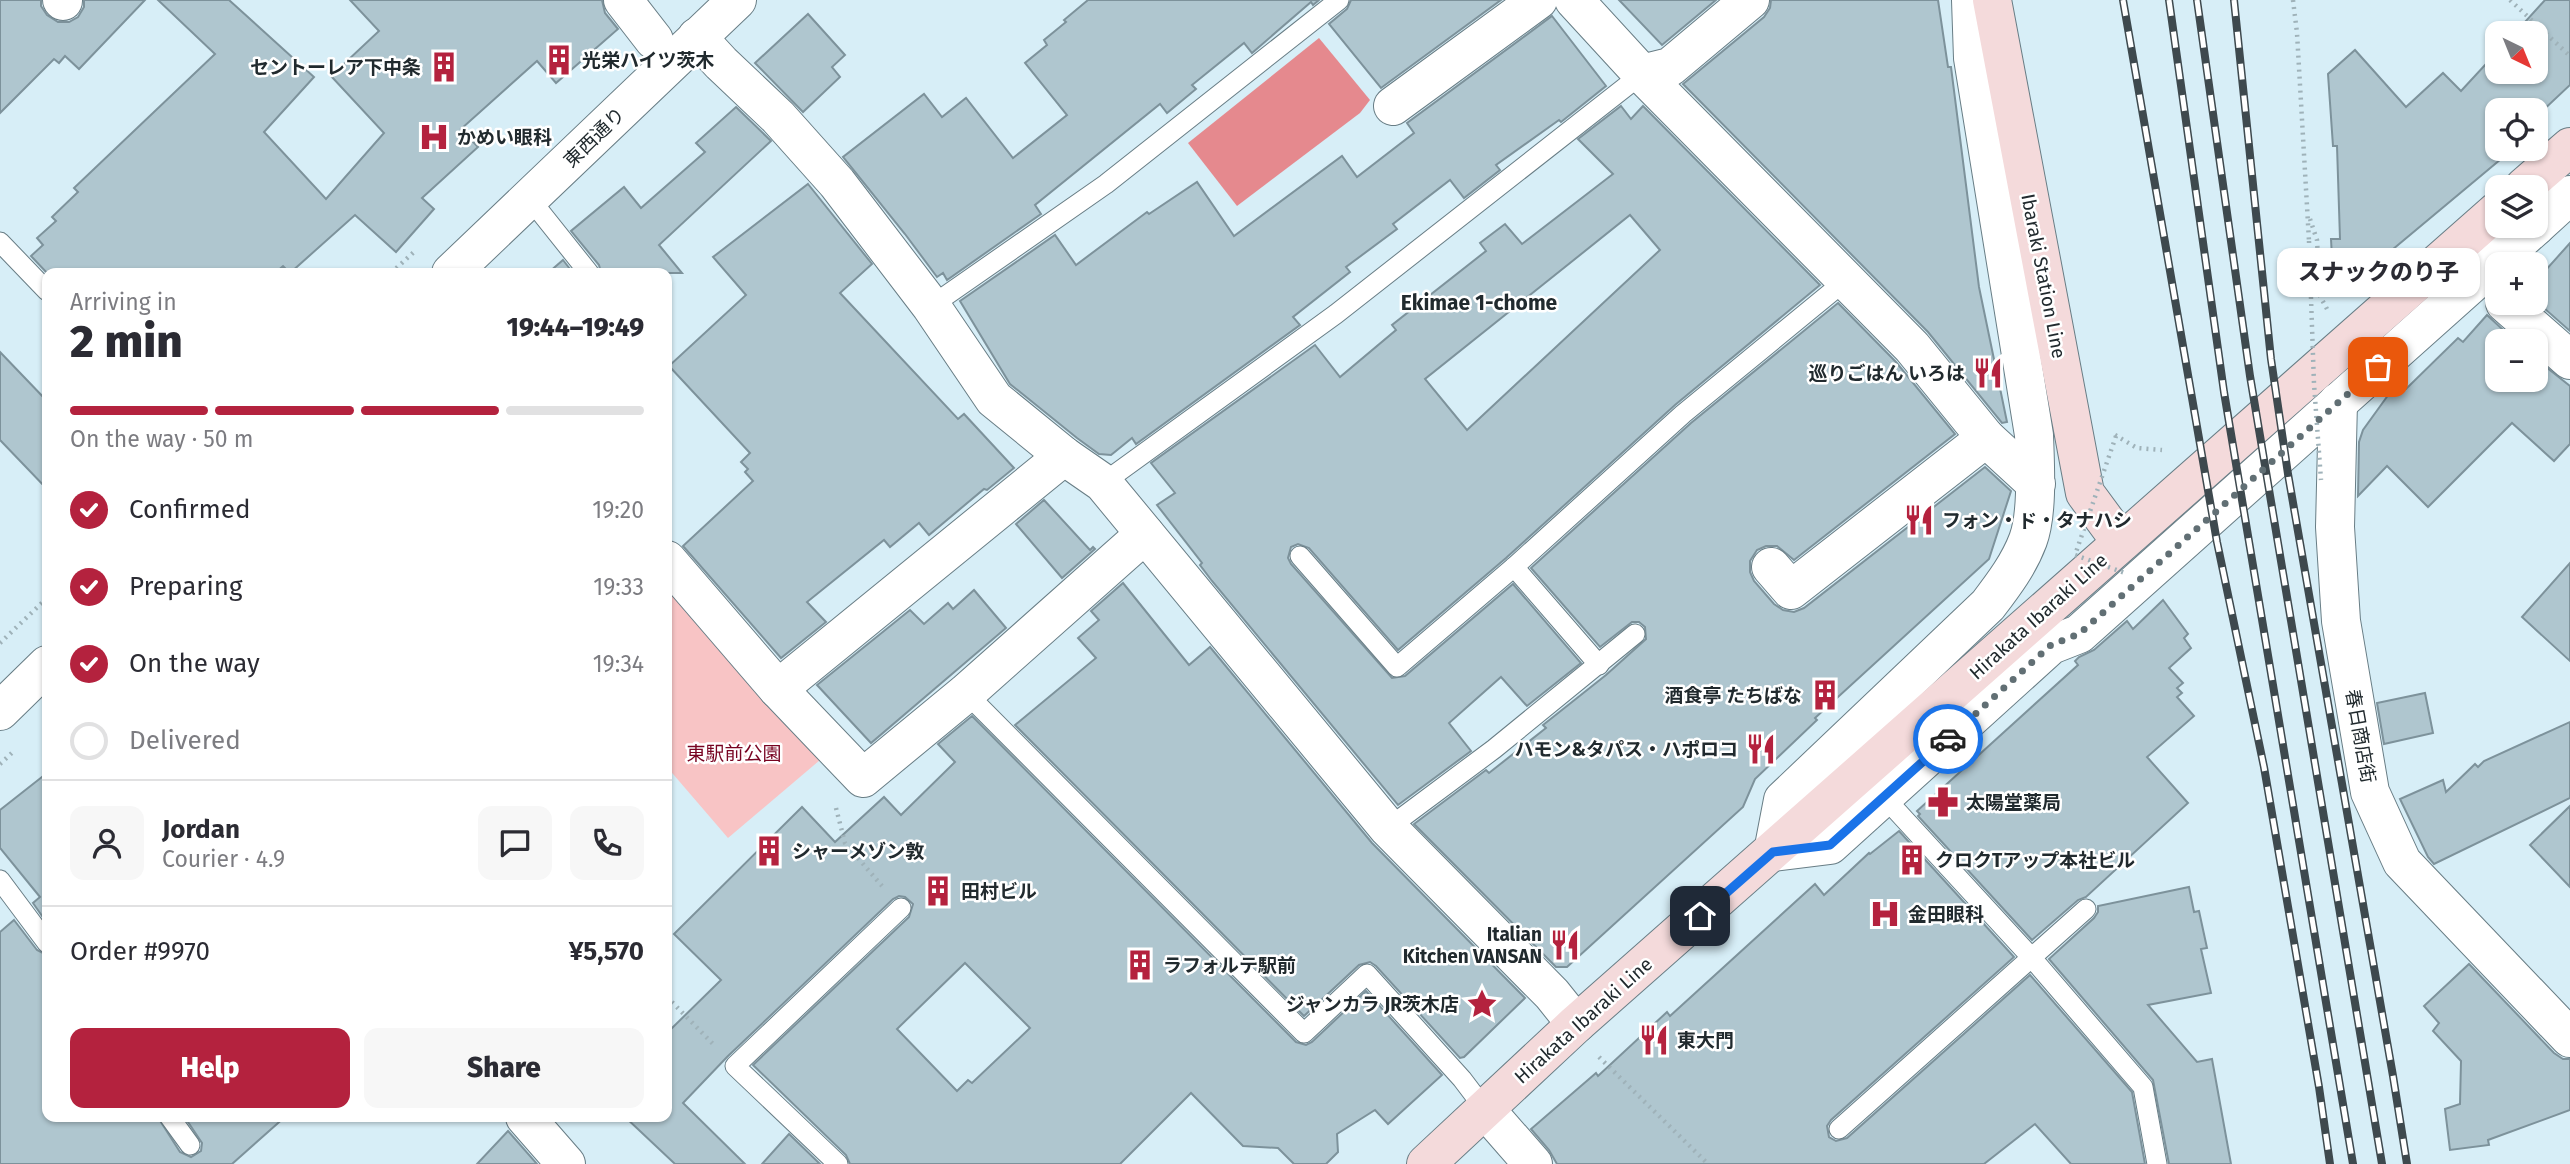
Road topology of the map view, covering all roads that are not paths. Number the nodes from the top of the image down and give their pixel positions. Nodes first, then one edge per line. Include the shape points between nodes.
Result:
1 (623, 0) edge
2 (737, 0) edge
3 (1339, 0) edge
4 (1538, 0) edge
5 (1574, 0) edge
6 (1750, 0) edge
7 (1971, 0) edge
8 (1992, 0) edge
9 (697, 37) junction
10 (654, 40) dead end
11 (1643, 74) junction
12 (1393, 106) dead end
13 (2570, 147) edge
14 (2538, 175) edge
15 (2570, 195) edge
16 (530, 199) junction
17 (2548, 215) edge
18 (2485, 222) edge
19 (0, 242) edge
20 (456, 268) edge
21 (585, 268) edge
22 (1845, 281) junction
23 (42, 286) edge
24 (2485, 298) edge
25 (931, 306) junction
26 (2519, 315) edge
27 (2570, 360) edge
28 (2338, 402) junction
29 (1986, 438) junction
30 (1064, 456) junction
31 (1103, 484) junction
32 (2036, 484) junction
33 (1145, 534) junction
34 (1300, 556) dead end
35 (2123, 558) junction
36 (672, 566) edge
37 (1514, 567) junction
38 (1771, 567) dead end
39 (1635, 634) dead end
40 (1600, 665) junction
41 (42, 670) edge
42 (778, 689) junction
43 (967, 693) junction
44 (0, 711) edge
45 (1884, 797) junction
46 (1388, 828) junction
47 (1773, 852) junction
48 (0, 880) edge
49 (901, 908) road end
50 (2086, 909) dead end
51 (42, 936) edge
52 (2031, 957) junction
53 (2570, 1038) edge
54 (1586, 1039) junction
55 (1484, 1108) junction
56 (173, 1122) edge
57 (529, 1122) edge
58 (1839, 1129) dead end
59 (190, 1145) dead end
60 (566, 1164) edge
61 (838, 1164) edge
62 (1426, 1164) edge
63 (1533, 1164) edge
64 (2157, 1164) edge

1 - 10 street
2 - 9 street, 東西通り
3 - 25 lane via 1106,184
4 - 12 street
5 - 11 street
6 - 11 street via 1670,67
7 - 32 street via 1973,58 2034,435
8 - 35 main road, Ibaraki Station Line via 2085,493
9 - 16 street, 東西通り
9 - 25 street via 837,183
11 - 22 street
11 - 31 lane via 1336,314
13 - 14 main road
15 - 17 street
16 - 20 street, 東西通り
16 - 21 lane
18 - 35 main road, Hirakata Ibaraki Line
19 - 23 lane
22 - 29 street via 1912,347
22 - 37 lane via 1684,414
24 - 28 street
25 - 30 street via 995,399
26 - 27 street
28 - 45 street via 2079,634 2051,645
28 - 53 street, 春日商店街 via 2335,527 2342,621 2370,792 2402,862
29 - 32 street
29 - 38 street via 1791,590
30 - 31 street
30 - 42 street
31 - 33 street
32 - 47 street via 2029,537 2011,575 1988,605 1783,800
33 - 43 street
33 - 46 street
34 - 37 lane via 1397,667
35 - 47 main road, Hirakata Ibaraki Line
36 - 42 street
37 - 40 lane
39 - 40 lane
40 - 46 lane
41 - 44 street
42 - 43 street via 863,778
43 - 55 lane via 1304,1033 1367,974
45 - 47 street via 1830,845
45 - 52 lane
46 - 54 street via 1552,994
47 - 54 main road, Hirakata Ibaraki Line
48 - 51 lane
49 - 61 lane via 735,1066
50 - 52 lane
52 - 58 lane
52 - 64 lane via 2143,1087
54 - 55 main road, Hirakata Ibaraki Line
55 - 62 main road, Hirakata Ibaraki Line
55 - 63 street
56 - 59 lane
57 - 60 street

